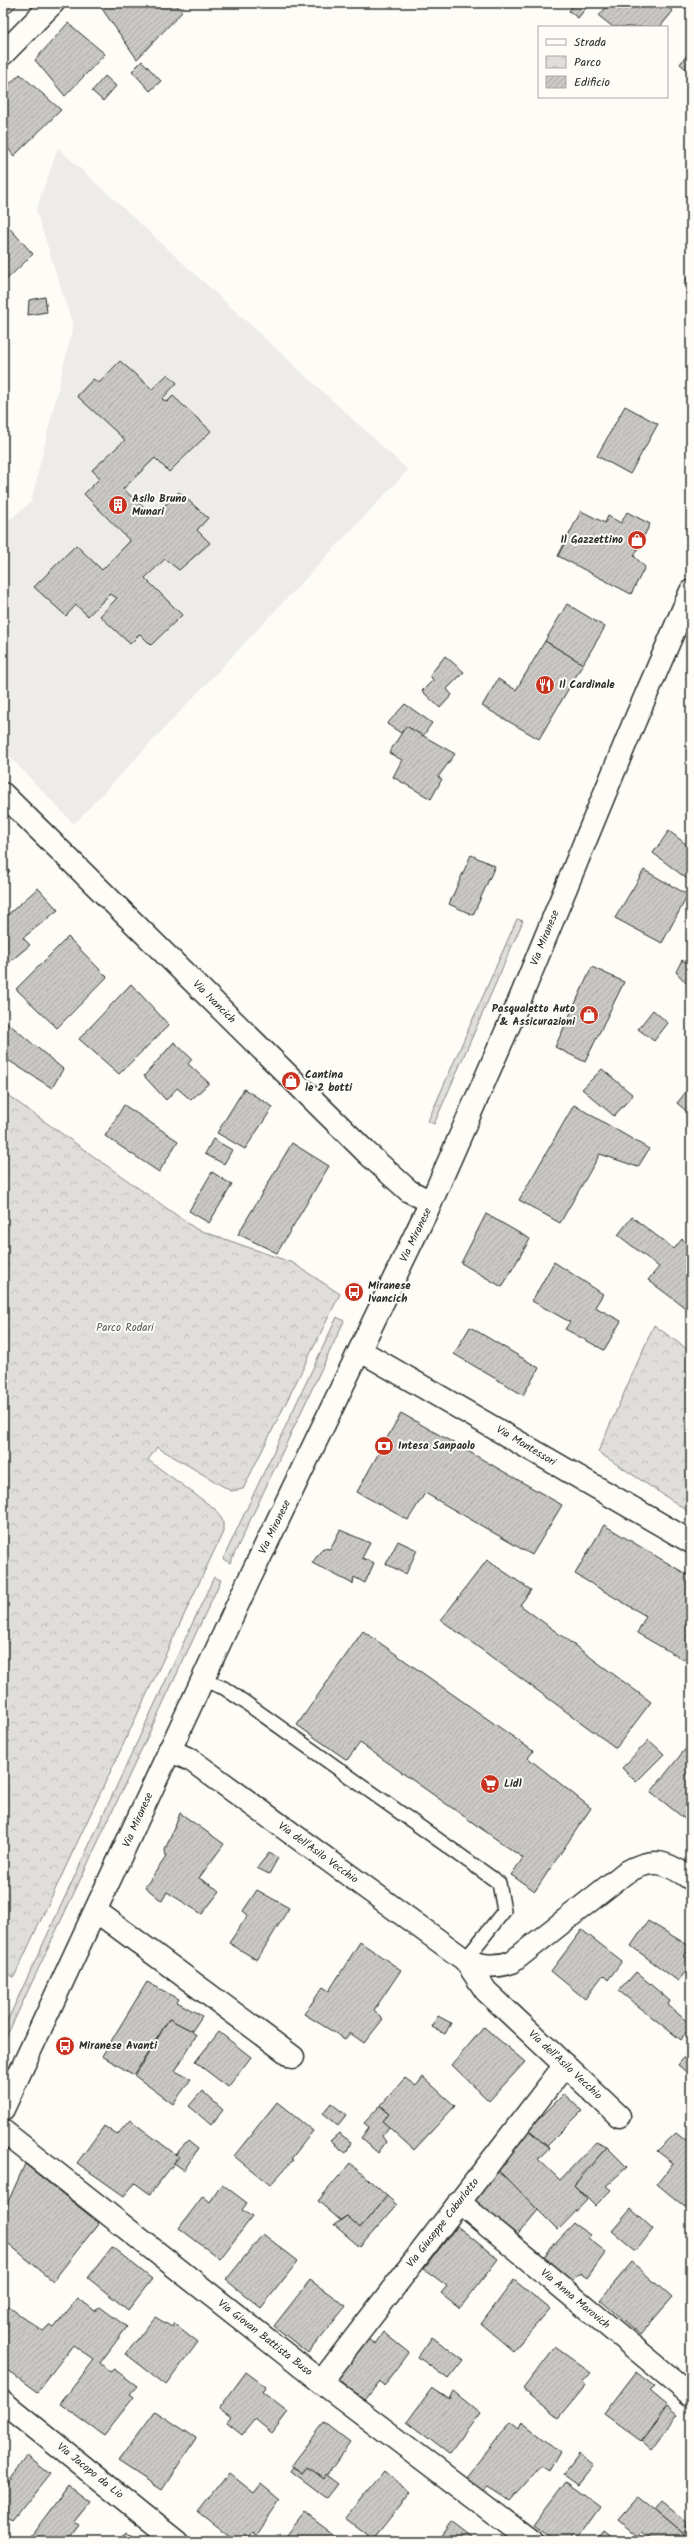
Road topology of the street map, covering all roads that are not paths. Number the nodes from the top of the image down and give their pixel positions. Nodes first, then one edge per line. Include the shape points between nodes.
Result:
1 (53, 3) edge
2 (3, 54) edge
3 (691, 591) edge
4 (3, 794) edge
5 (431, 1202) junction
6 (361, 1351) junction
7 (691, 1542) edge
8 (203, 1680) junction
9 (169, 1750) junction
10 (691, 1879) edge
11 (96, 1911) junction
12 (465, 1960) junction
13 (293, 2057) dead end
14 (565, 2065) junction
15 (3, 2109) edge
16 (619, 2116) dead end
17 (3, 2131) edge
18 (459, 2202) junction
19 (321, 2382) junction
20 (691, 2395) edge
21 (3, 2402) edge
22 (176, 2541) edge
23 (531, 2541) edge

1 - 2 street
3 - 5 street, Via Miranese via 632,725 513,1016
4 - 5 street, Via Ivancich via 367,1153 405,1188
5 - 6 street, Via Miranese
6 - 7 street, Via Montessori
6 - 8 street, Via Miranese
8 - 9 street, Via Miranese
8 - 12 lane via 224,1688 246,1703 499,1883 504,1910
9 - 11 street, Via Miranese
9 - 12 street, Via dell'Asilo Vecchio via 191,1760
10 - 12 street, Via dell'Asilo Vecchio via 671,1865 654,1862 643,1864 625,1873 512,1962 480,1966
11 - 13 street
11 - 15 street, Via Miranese
12 - 14 street, Via dell'Asilo Vecchio via 486,1991
14 - 16 street, Via dell'Asilo Vecchio
14 - 18 street, Via Giuseppe Coburlotto
17 - 19 street, Via Giovan Battista Buso
18 - 19 street, Via Giuseppe Coburlotto
18 - 20 street, Via Anna Marovich
19 - 23 street, Via Giovan Battista Buso
21 - 22 street, Via Jacopo da Lio

